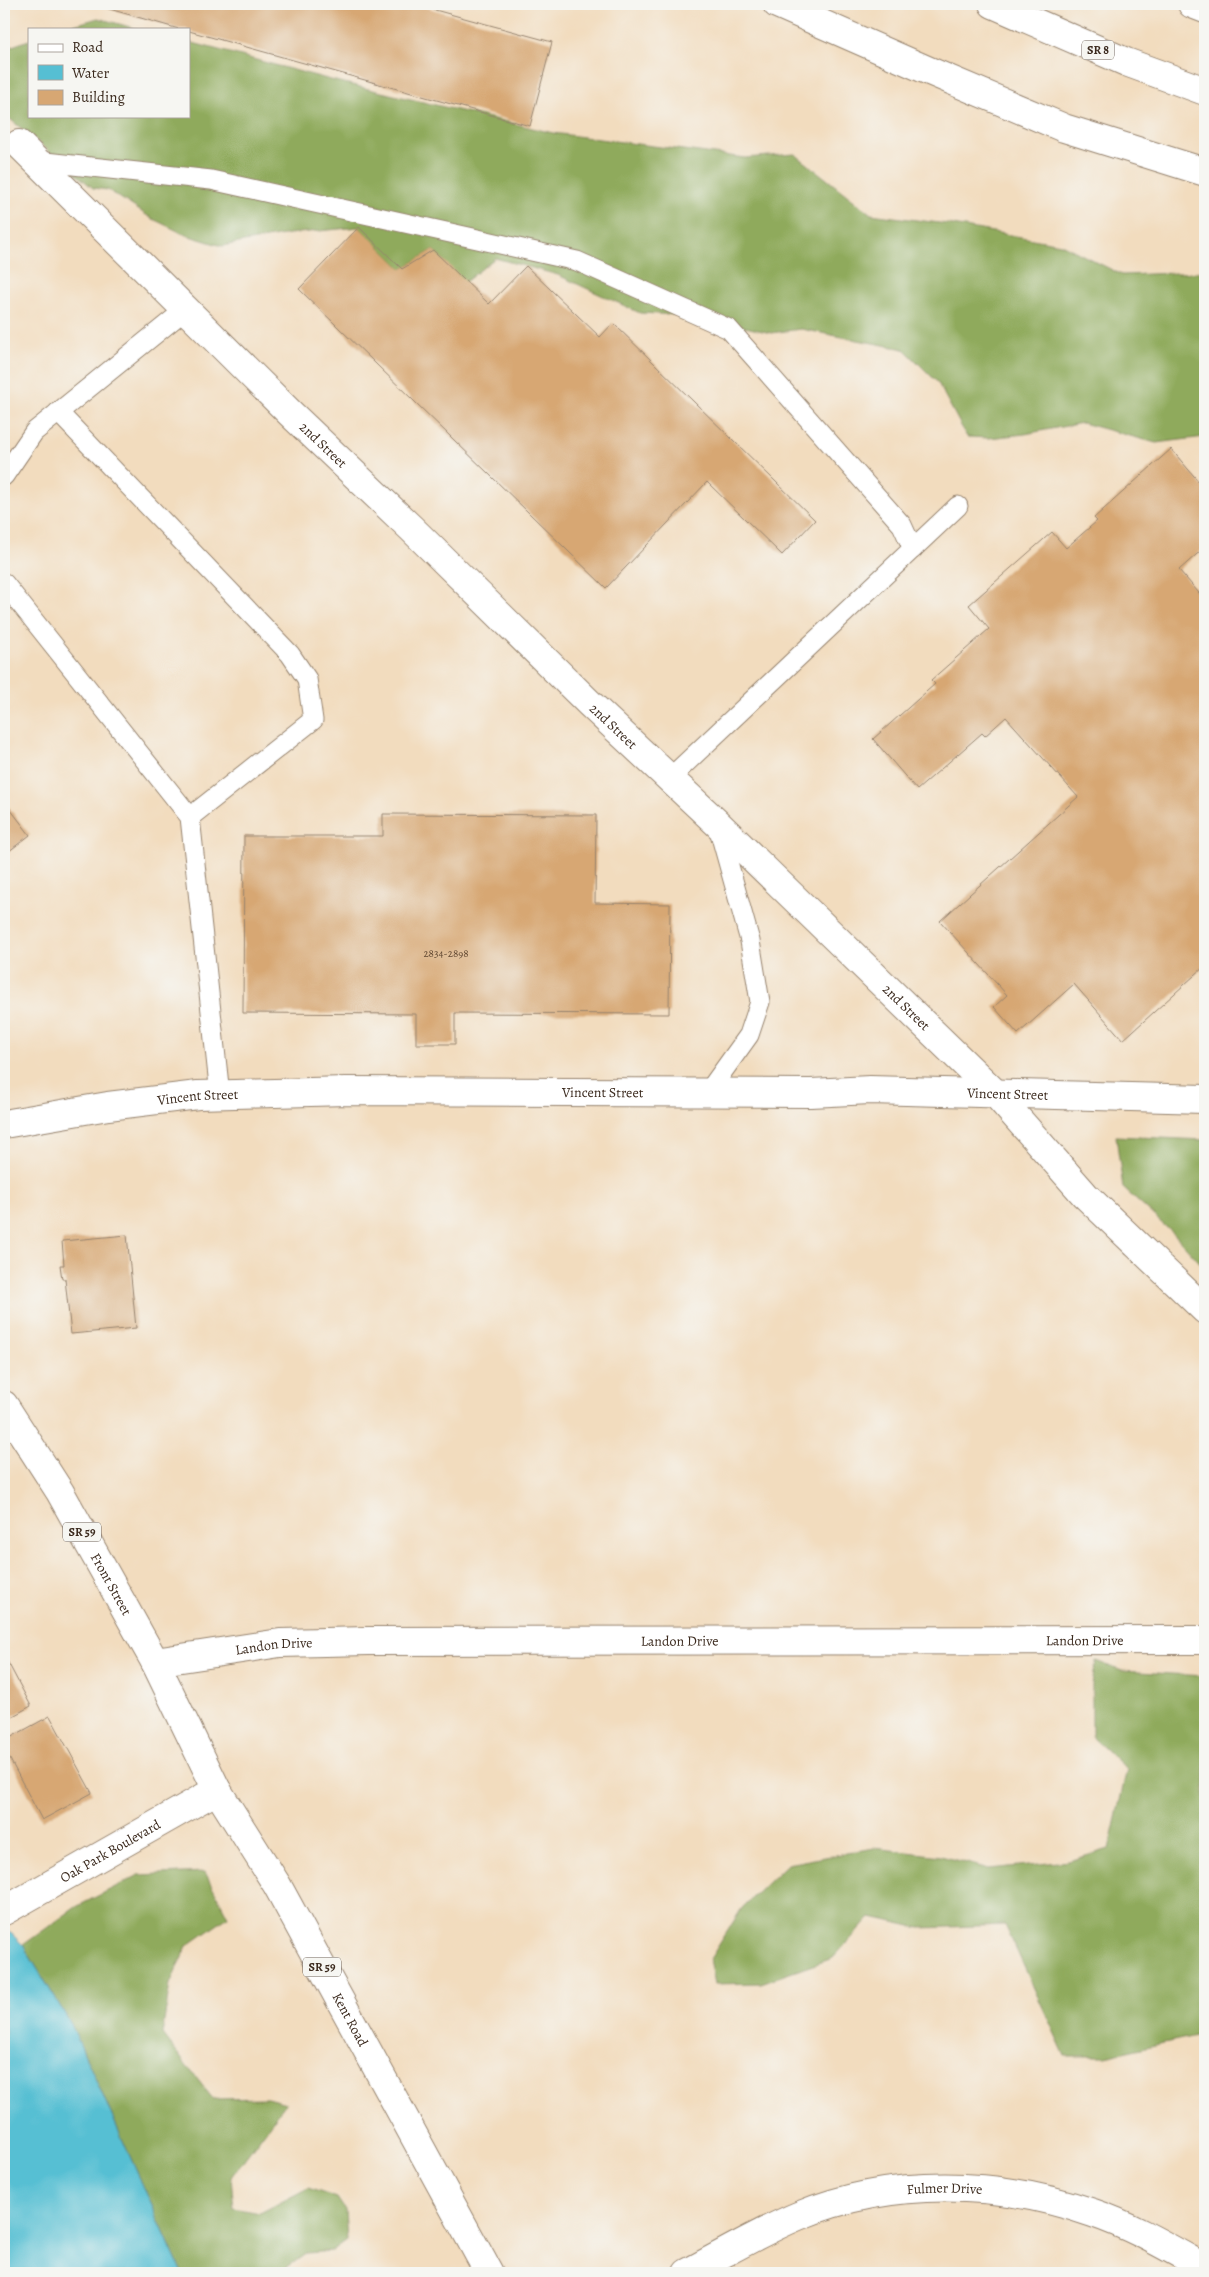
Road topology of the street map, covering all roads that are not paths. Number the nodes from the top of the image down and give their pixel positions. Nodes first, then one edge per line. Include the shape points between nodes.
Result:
1 (777, 4) edge
2 (993, 4) edge
3 (1192, 4) edge
4 (1205, 9) edge
5 (1205, 91) edge
6 (20, 149) edge
7 (1205, 172) edge
8 (186, 310) junction
9 (58, 412) junction
10 (4, 476) edge
11 (958, 506) dead end
12 (913, 549) junction
13 (4, 583) edge
14 (670, 778) junction
15 (190, 817) junction
16 (717, 823) junction
17 (708, 1092) junction
18 (996, 1094) junction
19 (220, 1095) junction
20 (1205, 1099) edge
21 (4, 1124) edge
22 (1205, 1310) edge
23 (4, 1405) edge
24 (1205, 1640) edge
25 (155, 1662) junction
26 (217, 1790) junction
27 (4, 1910) edge
28 (1205, 2268) edge
29 (489, 2273) edge
30 (687, 2273) edge

1 - 7 main road via 1064,128
2 - 5 main road, SR 8 via 1126,62
3 - 4 main road
6 - 8 main road, 2nd Street
6 - 12 lane via 211,180 568,259 729,329 902,524
8 - 9 lane
8 - 14 main road, 2nd Street
9 - 10 lane via 34,432
9 - 15 lane via 290,654 307,678 313,720
11 - 12 lane
12 - 14 lane
13 - 15 lane
14 - 16 main road, 2nd Street
15 - 19 lane
16 - 17 lane via 750,941 760,1002 748,1035
16 - 18 main road, 2nd Street
17 - 18 main road, Vincent Street via 870,1090
17 - 19 main road, Vincent Street via 346,1091
18 - 20 main road, Vincent Street
18 - 22 main road, 2nd Street via 1085,1195
19 - 21 main road, Vincent Street via 108,1106
23 - 25 main road, Front Street / SR 59 via 60,1492
24 - 25 main road, Landon Drive via 369,1641 280,1643
25 - 26 main road, Kent Road / SR 59
26 - 27 main road, Oak Park Boulevard
26 - 29 main road, Kent Road / SR 59 via 278,1885
28 - 30 main road, Fulmer Drive via 1153,2239 1094,2213 1035,2196 946,2187 872,2194 798,2216

